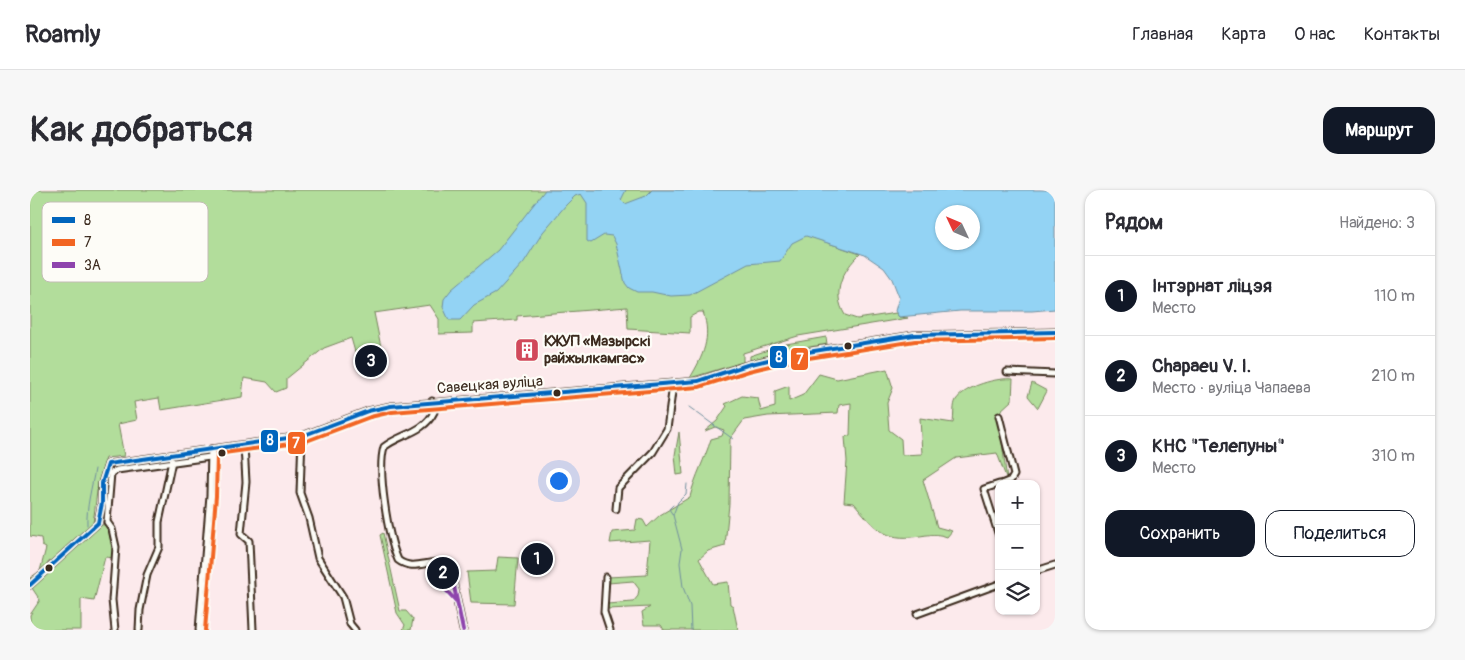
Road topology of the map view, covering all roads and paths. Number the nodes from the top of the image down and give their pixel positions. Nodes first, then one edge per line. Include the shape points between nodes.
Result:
1 (1055, 332) edge
2 (1007, 372) dead end
3 (1055, 374) edge
4 (674, 385) junction
5 (432, 401) junction
6 (999, 416) dead end
7 (302, 436) junction
8 (244, 445) junction
9 (211, 449) junction
10 (210, 457) junction
11 (172, 461) junction
12 (1011, 480) edge
13 (995, 486) edge
14 (616, 509) dead end
15 (995, 523) edge
16 (1055, 565) edge
17 (1039, 570) edge
18 (606, 577) dead end
19 (30, 585) edge
20 (995, 585) edge
21 (917, 614) dead end
22 (115, 630) edge
23 (140, 630) edge
24 (199, 630) edge
25 (253, 630) edge
26 (355, 630) edge
27 (463, 630) edge
28 (610, 630) edge

1 - 4 street, Савецкая вуліца via 914,335 789,355 747,364 698,382
2 - 3 street
4 - 5 street, Савецкая вуліца
4 - 14 street via 667,429 653,452 618,488
5 - 7 street, Савецкая вуліца via 368,411
5 - 27 street via 434,412 430,421 384,447 382,456 390,531 398,560 410,566 446,563 451,572
6 - 12 street via 1014,475
7 - 8 street, Савецкая вуліца
7 - 26 street via 300,493 318,558 343,597 350,624
8 - 9 street, Савецкая вуліца
8 - 25 street via 246,482 241,534 250,541
9 - 10 street
9 - 19 street, Савецкая вуліца via 108,464 102,483 98,523
10 - 11 street
10 - 24 street
11 - 22 street via 110,473 107,522 116,547 112,600
11 - 23 street via 159,522 159,548 147,575 140,610
13 - 15 street via 984,489
16 - 17 street
18 - 28 street via 604,612
20 - 21 street

